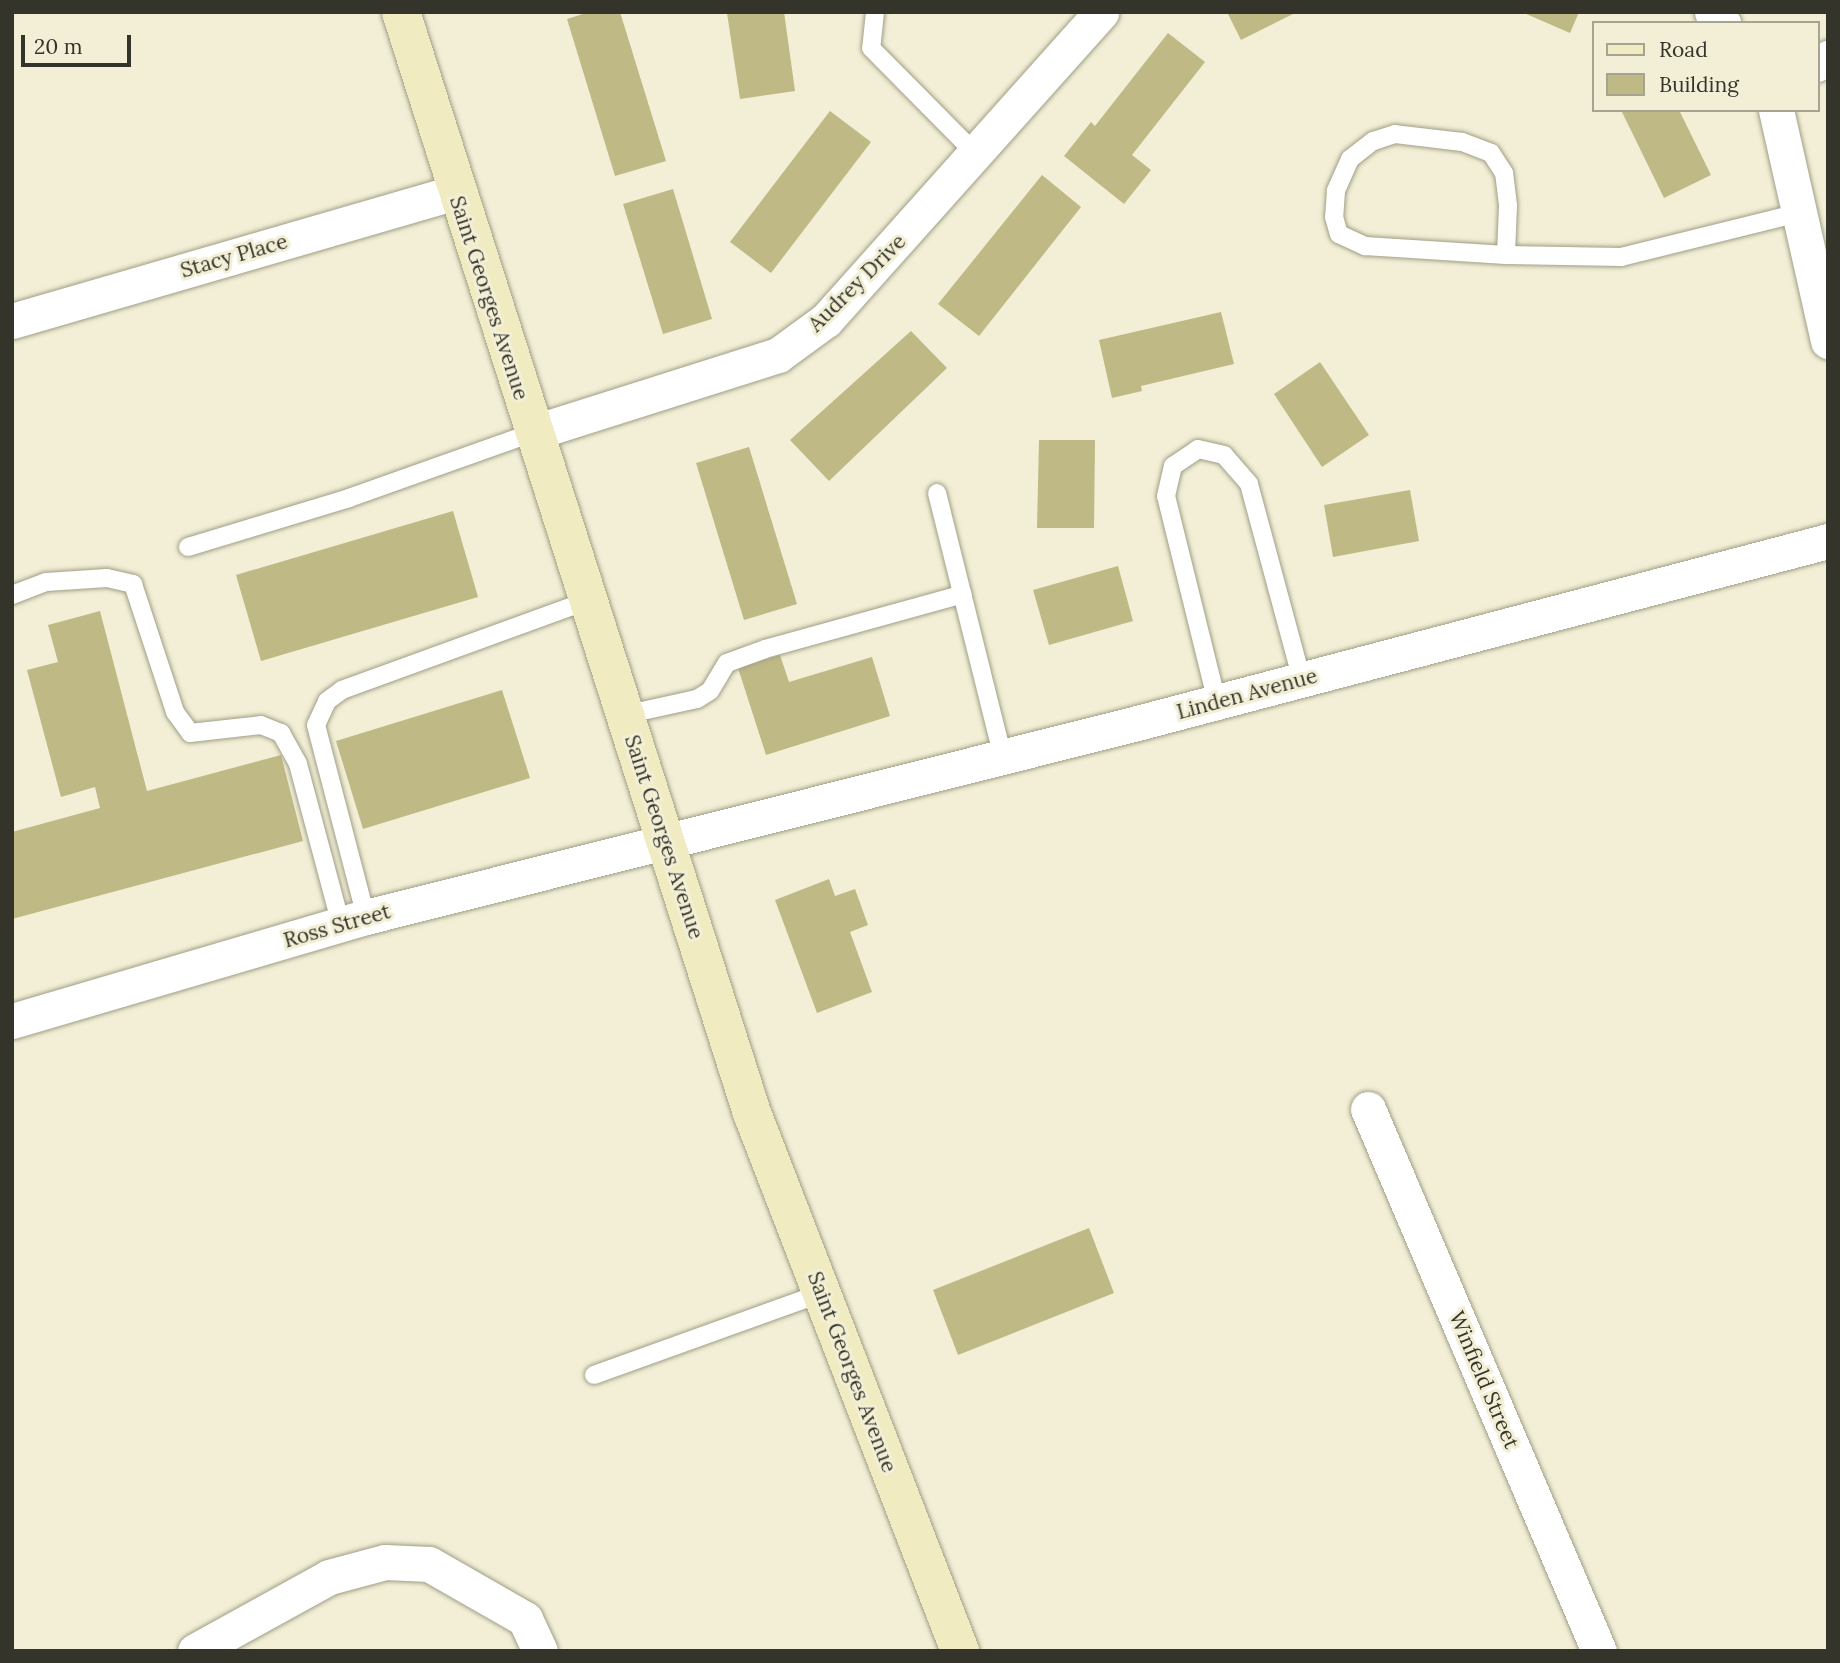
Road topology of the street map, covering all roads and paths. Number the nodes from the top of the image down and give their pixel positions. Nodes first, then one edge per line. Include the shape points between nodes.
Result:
1 (401, 12) edge
2 (875, 12) edge
3 (1100, 13) edge
4 (1776, 112) edge
5 (976, 154) junction
6 (455, 192) junction
7 (1799, 213) junction
8 (1506, 255) junction
9 (12, 321) edge
10 (1828, 341) edge
11 (532, 433) junction
12 (937, 493) dead end
13 (1828, 541) edge
14 (188, 547) dead end
15 (963, 594) junction
16 (12, 595) edge
17 (587, 601) junction
18 (1302, 680) junction
19 (1217, 702) junction
20 (624, 715) junction
21 (1003, 757) junction
22 (665, 842) junction
23 (354, 921) junction
24 (12, 1021) edge
25 (1368, 1110) dead end
26 (822, 1293) junction
27 (594, 1375) dead end
28 (195, 1651) edge
29 (540, 1651) edge
30 (960, 1651) edge
31 (1599, 1651) edge

1 - 6 main road, Saint Georges Avenue
2 - 5 lane via 871,48
3 - 5 street, Audrey Drive
4 - 7 street
5 - 11 street, Audrey Drive via 864,282 825,320 778,355
6 - 9 street, Stacy Place
6 - 11 main road, Saint Georges Avenue
7 - 8 lane via 1621,257
7 - 10 street
8 - 8 lane via 1365,246 1339,234 1334,217 1336,191 1350,159 1373,141 1395,134 1462,142 1491,153 1504,173
11 - 14 lane via 349,498
11 - 17 main road, Saint Georges Avenue
12 - 15 lane
13 - 18 street, Linden Avenue
15 - 20 lane via 765,649 727,663 710,691 697,699
15 - 21 lane
16 - 23 lane via 46,582 107,578 133,584 175,712 190,733 261,725 281,733 298,764
17 - 20 main road, Saint Georges Avenue
17 - 23 lane via 342,690 327,701 316,725
18 - 19 street, Linden Avenue
18 - 19 lane via 1249,484 1224,455 1198,449 1173,466 1166,496
19 - 21 street, Linden Avenue
20 - 22 main road, Saint Georges Avenue
21 - 22 street, Linden Avenue
22 - 23 street, Ross Street
22 - 26 main road, Saint Georges Avenue via 752,1113
23 - 24 street, Ross Street
25 - 31 street, Winfield Street
26 - 27 lane
26 - 30 main road, Saint Georges Avenue
28 - 29 street via 329,1577 385,1562 429,1564 525,1619

